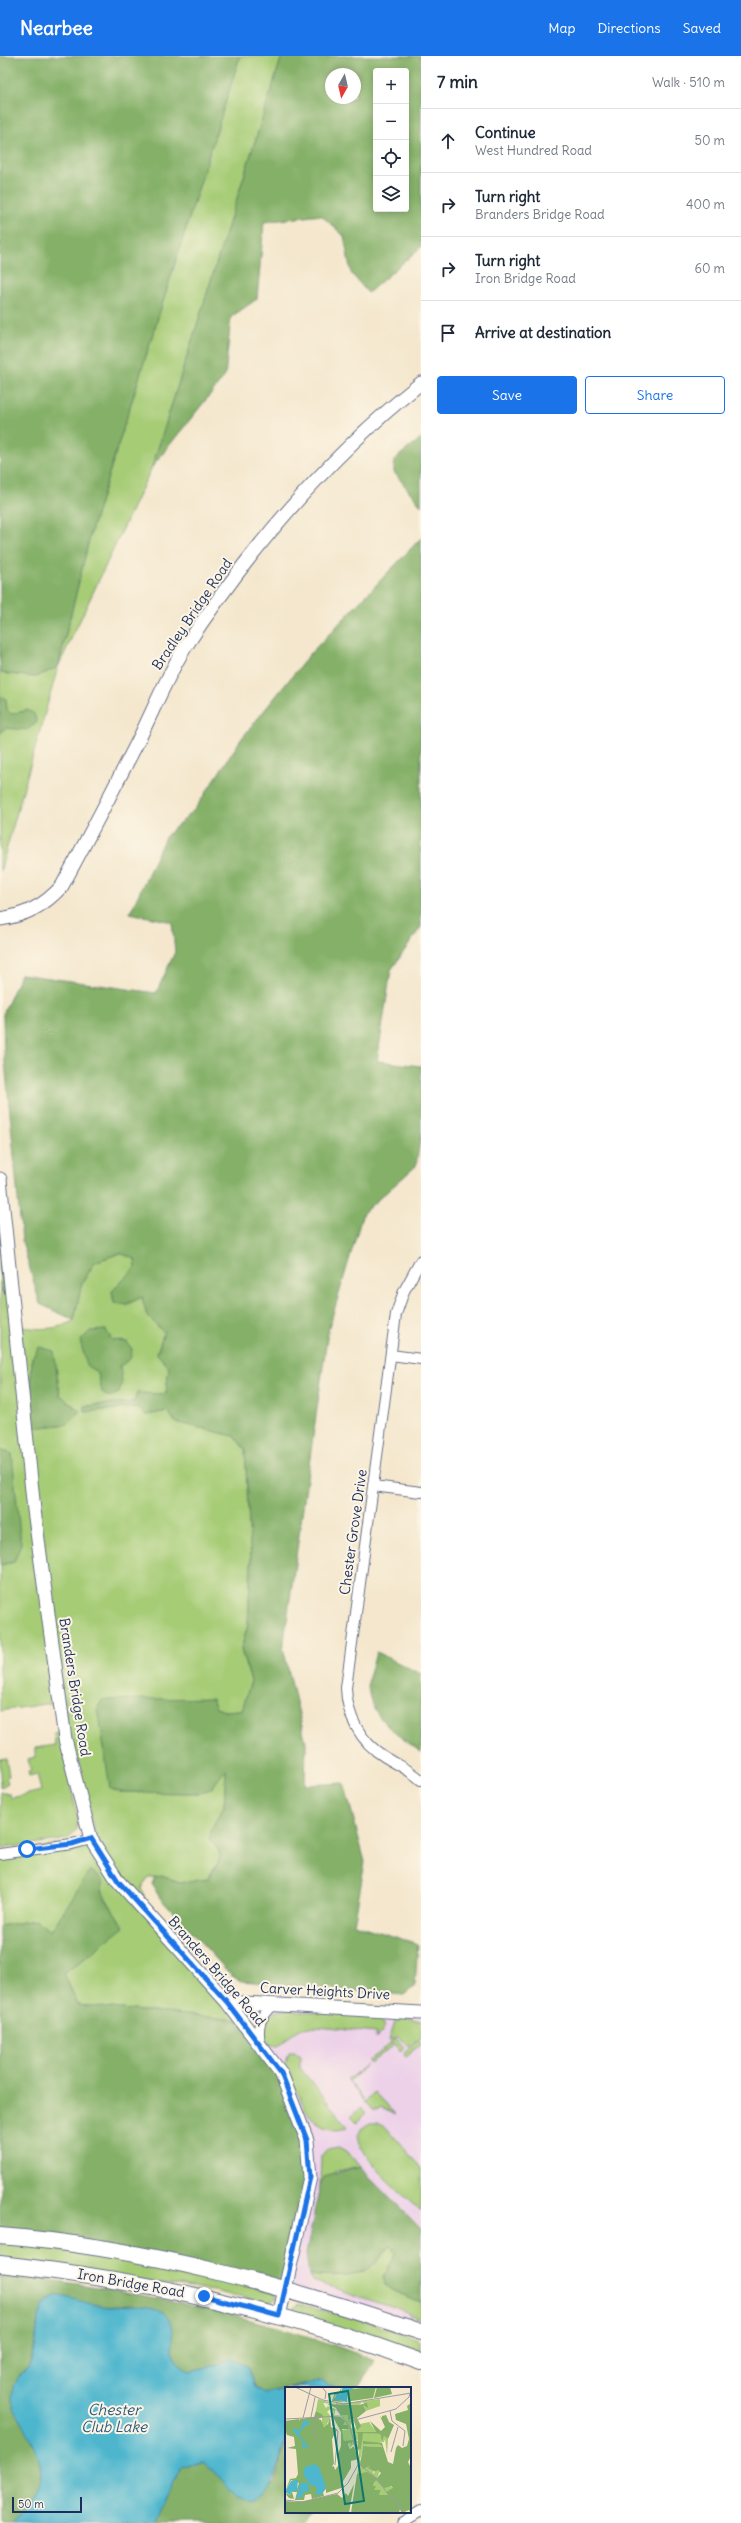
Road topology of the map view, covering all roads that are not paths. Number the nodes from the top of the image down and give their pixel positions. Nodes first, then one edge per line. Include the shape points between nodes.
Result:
1 (421, 383) edge
2 (0, 919) edge
3 (0, 1179) edge
4 (421, 1260) edge
5 (391, 1355) junction
6 (421, 1359) edge
7 (373, 1486) junction
8 (421, 1492) edge
9 (421, 1780) edge
10 (91, 1838) junction
11 (0, 1854) edge
12 (227, 2002) junction
13 (274, 2004) junction
14 (421, 2010) edge
15 (260, 2046) junction
16 (0, 2236) edge
17 (0, 2264) edge
18 (287, 2289) junction
19 (279, 2316) junction
20 (421, 2332) edge
21 (421, 2362) edge
22 (421, 2511) edge
23 (401, 2523) edge

1 - 2 street, Bradley Bridge Road via 368,430 288,509 184,650 62,886 49,900 34,910
3 - 10 street, Branders Bridge Road via 34,1510 51,1647 65,1739
4 - 5 street, Chester Grove Drive via 404,1291 396,1314
5 - 6 street
5 - 7 street, Chester Grove Drive
7 - 8 street
7 - 9 street, Chester Grove Drive via 346,1701 361,1735 376,1750
10 - 11 street via 72,1844
10 - 12 street, Branders Bridge Road via 118,1881
12 - 13 street, Carver Heights Drive
12 - 15 street, Branders Bridge Road
13 - 14 street, Carver Heights Drive
13 - 15 street via 263,2016 258,2028
15 - 18 street, Branders Bridge Road via 281,2073 307,2140 310,2177
16 - 18 main road, Iron Bridge Road via 130,2253
17 - 19 main road, Iron Bridge Road via 75,2272 145,2284 204,2296
18 - 19 street, Branders Bridge Road
18 - 20 main road, Iron Bridge Road
19 - 21 main road, Iron Bridge Road via 326,2329
22 - 23 street

